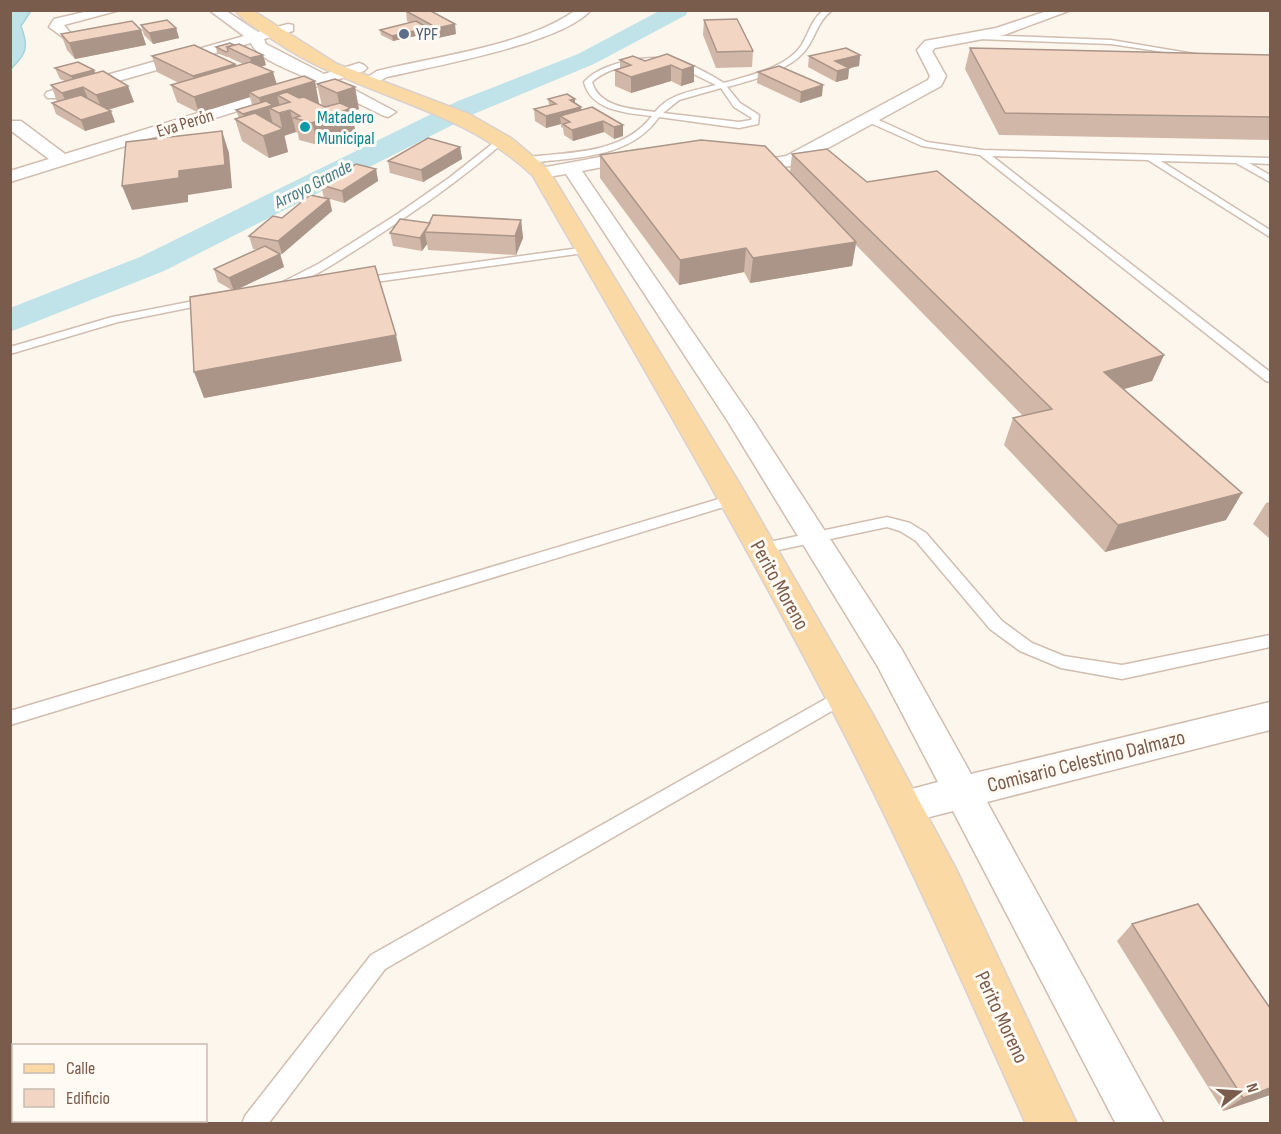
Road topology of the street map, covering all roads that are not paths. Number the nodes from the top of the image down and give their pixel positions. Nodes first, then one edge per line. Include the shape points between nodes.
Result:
1 (114, 10) edge
2 (215, 10) edge
3 (242, 10) edge
4 (263, 10) edge
5 (585, 10) edge
6 (829, 10) edge
7 (1065, 10) edge
8 (288, 28) junction
9 (64, 34) edge
10 (265, 35) junction
11 (981, 37) junction
12 (205, 52) junction
13 (1202, 56) edge
14 (227, 62) edge
15 (342, 73) junction
16 (364, 75) junction
17 (322, 80) junction
18 (722, 85) junction
19 (53, 94) edge
20 (388, 112) dead end
21 (660, 113) junction
22 (869, 119) junction
23 (15, 125) dead end
24 (501, 140) junction
25 (656, 152) edge
26 (983, 153) junction
27 (1149, 157) junction
28 (718, 158) edge
29 (63, 160) junction
30 (1236, 160) junction
31 (1270, 161) edge
32 (547, 167) junction
33 (10, 177) edge
34 (1270, 179) edge
35 (1270, 234) edge
36 (587, 250) junction
37 (352, 282) edge
38 (305, 288) edge
39 (225, 299) edge
40 (10, 351) edge
41 (1270, 378) edge
42 (732, 500) junction
43 (813, 537) junction
44 (760, 549) junction
45 (1270, 641) edge
46 (843, 696) junction
47 (1270, 716) edge
48 (10, 718) edge
49 (962, 792) junction
50 (902, 807) junction
51 (253, 1124) edge
52 (1052, 1124) edge
53 (1141, 1124) edge

1 - 9 street via 59,22 56,27
2 - 10 street
3 - 10 main road
4 - 8 main road, Perito Moreno
5 - 16 street, Eva Perón via 571,21 517,42
6 - 18 lane via 815,21 806,47 795,56 774,68
7 - 11 street
8 - 10 street
8 - 16 main road, Perito Moreno
10 - 12 street
10 - 15 main road
10 - 17 street via 259,46
11 - 13 lane via 1093,41
11 - 22 street via 930,44 924,50 938,76 935,83
12 - 14 street
12 - 19 street
15 - 16 street, Eva Perón
15 - 17 street, Eva Perón
16 - 24 main road, Perito Moreno via 435,105
17 - 20 street
17 - 29 street, Eva Perón
18 - 21 lane via 670,100
18 - 21 lane via 737,105 756,117 755,122 739,125
18 - 21 lane via 674,62 652,61 614,68 588,82 601,101
21 - 32 lane via 636,137
22 - 26 lane via 925,144
22 - 28 street via 790,161 764,165
23 - 29 street
24 - 32 main road, Perito Moreno
24 - 38 lane via 473,166 330,263 267,292
25 - 32 street
26 - 27 lane
26 - 41 lane
27 - 30 lane
27 - 35 lane
29 - 33 street, Eva Perón
30 - 31 lane
30 - 34 lane
32 - 36 main road, Perito Moreno
32 - 43 street via 740,420
36 - 37 lane
36 - 42 main road, Perito Moreno
39 - 40 lane via 116,319
42 - 44 main road, Perito Moreno
42 - 48 lane
43 - 44 lane
43 - 45 lane via 887,522 905,527 921,537 996,625 1026,647 1061,662 1122,672
43 - 49 street via 890,659
44 - 46 main road, Perito Moreno
46 - 50 main road, Perito Moreno
46 - 51 lane via 378,962
47 - 49 street, Comisario Celestino Dalmazo
49 - 50 street, Comisario Celestino Dalmazo
49 - 53 street
50 - 52 main road, Perito Moreno

